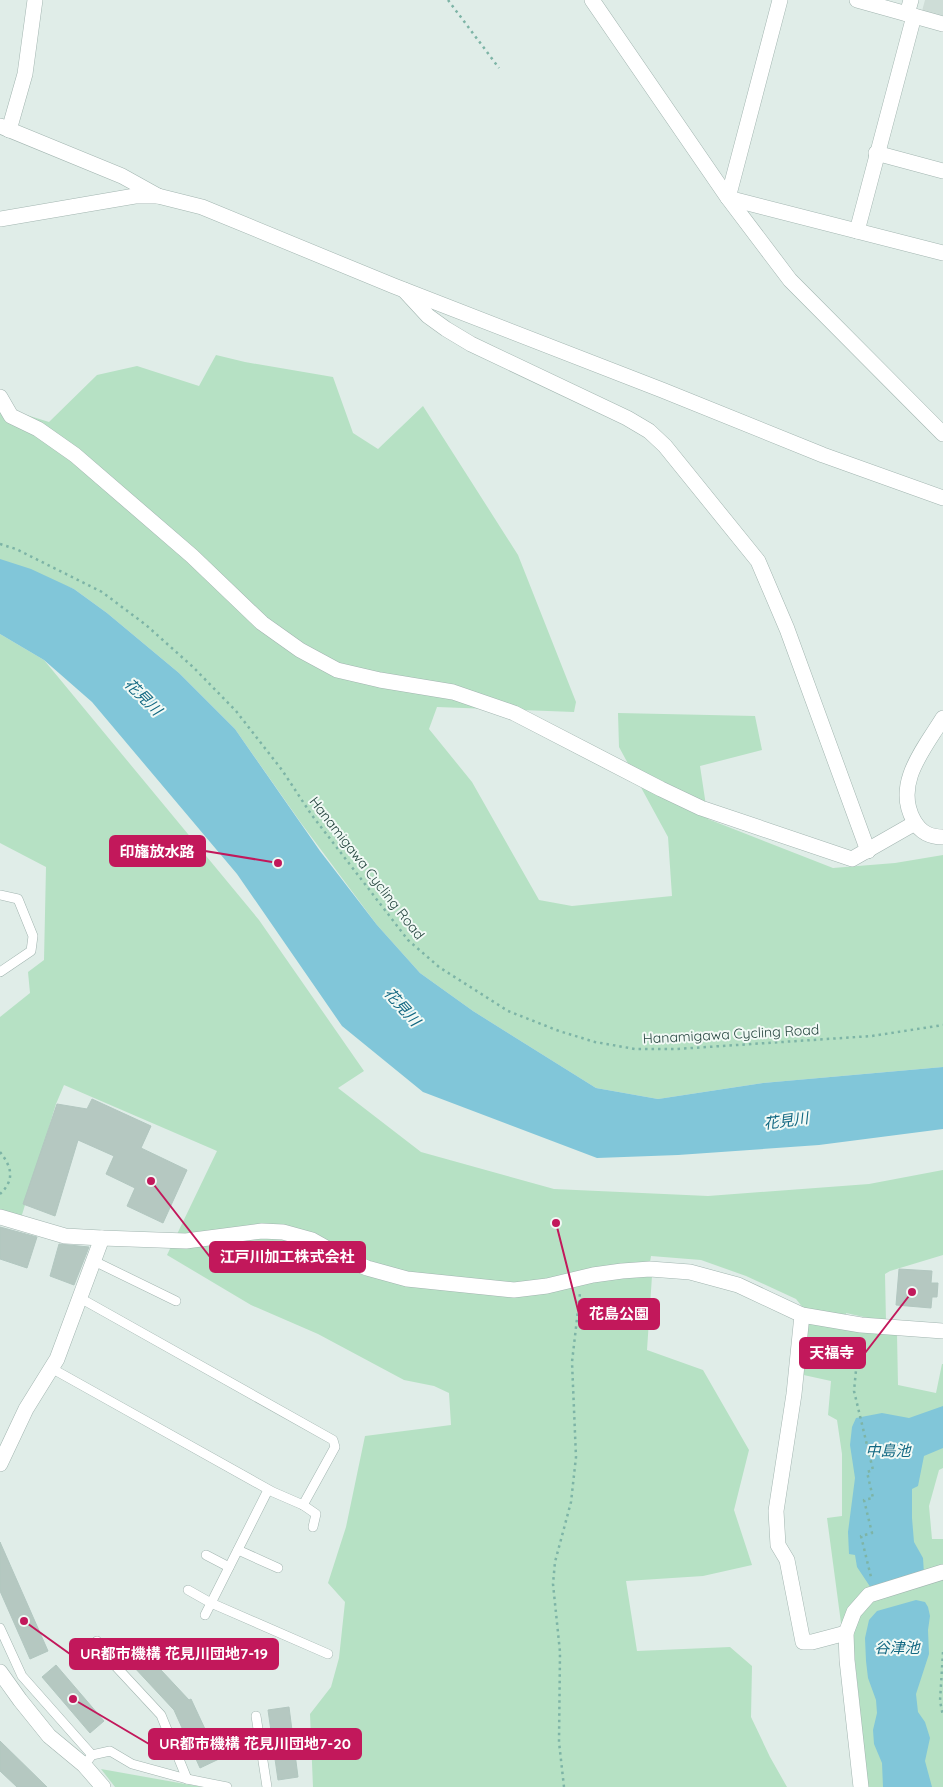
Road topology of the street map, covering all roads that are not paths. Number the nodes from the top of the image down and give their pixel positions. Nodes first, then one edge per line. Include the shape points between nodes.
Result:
1 (35, 0) edge
2 (592, 0) edge
3 (780, 0) edge
4 (856, 0) edge
5 (911, 10) edge
6 (943, 24) edge
7 (5, 128) edge
8 (876, 153) junction
9 (943, 171) edge
10 (158, 196) junction
11 (728, 198) junction
12 (0, 219) edge
13 (857, 231) junction
14 (943, 253) edge
15 (404, 290) junction
16 (0, 397) edge
17 (943, 434) edge
18 (943, 498) edge
19 (943, 718) edge
20 (928, 742) junction
21 (943, 747) edge
22 (915, 823) junction
23 (943, 837) edge
24 (868, 851) junction
25 (0, 895) edge
26 (4, 965) edge
27 (0, 972) edge
28 (0, 1217) edge
29 (102, 1238) junction
30 (94, 1261) junction
31 (80, 1298) junction
32 (176, 1301) dead end
33 (802, 1315) junction
34 (943, 1331) edge
35 (51, 1368) junction
36 (0, 1464) edge
37 (268, 1490) junction
38 (303, 1505) junction
39 (313, 1527) dead end
40 (238, 1550) junction
41 (206, 1555) dead end
42 (229, 1567) junction
43 (278, 1568) dead end
44 (943, 1572) edge
45 (188, 1590) dead end
46 (211, 1603) junction
47 (205, 1615) dead end
48 (0, 1628) edge
49 (846, 1633) junction
50 (97, 1641) dead end
51 (328, 1654) dead end
52 (0, 1673) edge
53 (256, 1716) dead end
54 (88, 1760) junction
55 (187, 1779) junction
56 (103, 1787) edge
57 (227, 1787) edge
58 (267, 1787) edge
59 (861, 1787) edge

1 - 7 street via 25,74
2 - 11 street
3 - 11 street
4 - 5 street
5 - 6 street
5 - 8 street
7 - 10 street via 122,176
8 - 9 street
8 - 13 street
10 - 12 street via 135,196
10 - 15 street via 202,207
11 - 13 street
11 - 17 street via 790,280
13 - 14 street
15 - 18 street via 823,455
15 - 24 street via 428,316 471,344 627,418 649,431 665,446 758,561
16 - 24 street via 11,416 38,429 75,455 192,556 262,623 300,650 337,670 453,692 514,713 701,808 852,859
19 - 20 street
20 - 21 street
20 - 22 street via 917,759 906,792
22 - 23 street via 925,834
22 - 24 street
25 - 26 lane via 18,899 33,936 31,951
26 - 27 lane
28 - 29 street via 65,1236
29 - 30 street
29 - 33 street via 186,1240 262,1231 283,1232 312,1240 367,1268 407,1279 514,1290 622,1271 690,1272 738,1285
30 - 31 street
30 - 32 lane
31 - 35 street
31 - 38 lane via 333,1440 335,1447
33 - 34 street via 861,1325
33 - 49 street via 776,1511 778,1545 787,1560 803,1642
35 - 36 street via 26,1409
35 - 37 lane
37 - 38 lane
37 - 40 lane
38 - 39 lane via 316,1514
40 - 42 lane
40 - 43 lane
41 - 42 lane
42 - 46 lane
44 - 49 street via 869,1595 854,1612
45 - 46 lane
46 - 47 lane
46 - 51 lane
48 - 54 lane via 22,1676
49 - 59 street
50 - 55 lane via 109,1659 161,1715
52 - 54 street via 49,1736
53 - 58 lane
54 - 55 lane via 110,1751 132,1764
54 - 56 street
55 - 57 lane

